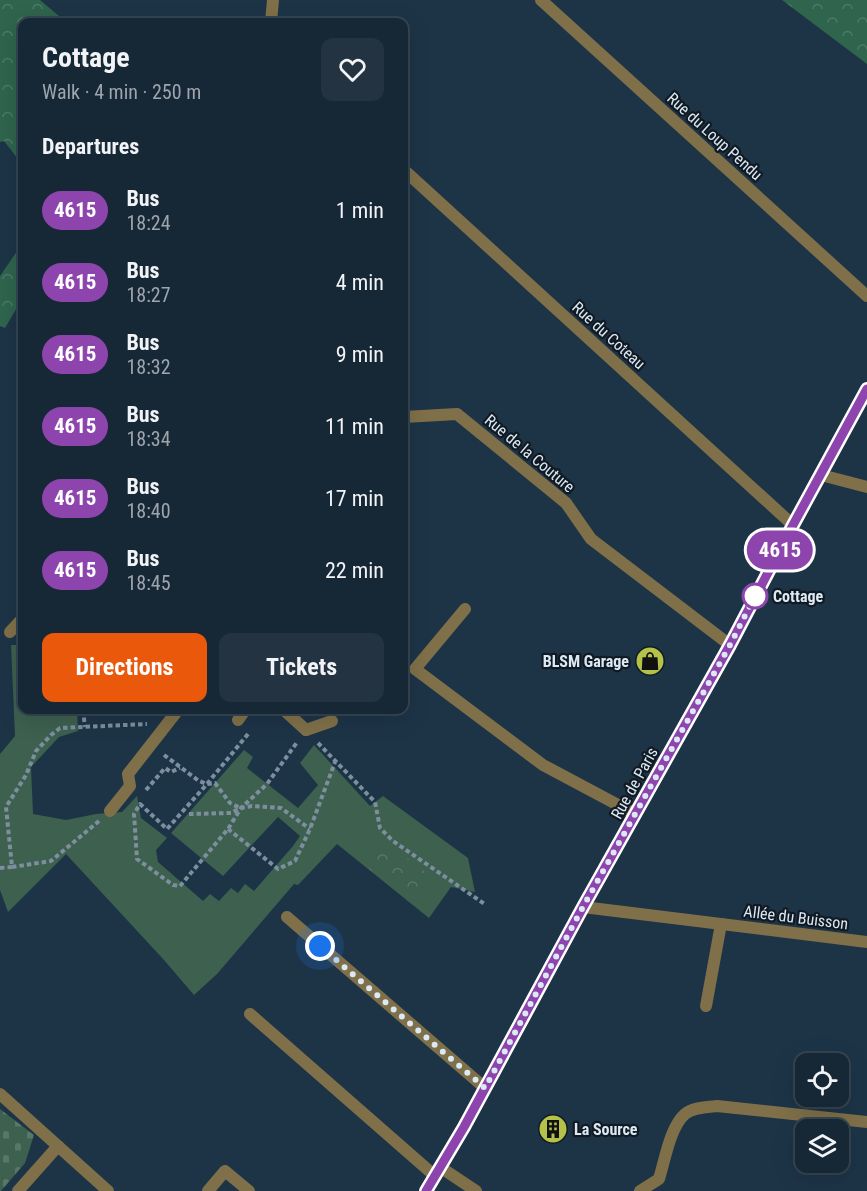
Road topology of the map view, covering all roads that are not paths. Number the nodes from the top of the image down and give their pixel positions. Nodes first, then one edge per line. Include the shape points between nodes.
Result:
1 (273, 0) edge
2 (541, 0) edge
3 (271, 18) edge
4 (408, 174) edge
5 (867, 296) edge
6 (867, 389) edge
7 (408, 417) edge
8 (821, 475) junction
9 (867, 487) edge
10 (793, 525) junction
11 (465, 609) dead end
12 (18, 623) edge
13 (10, 632) dead end
14 (730, 645) junction
15 (174, 714) edge
16 (288, 714) edge
17 (332, 721) dead end
18 (110, 811) road end
19 (635, 814) junction
20 (583, 907) junction
21 (287, 917) dead end
22 (721, 924) junction
23 (867, 942) edge
24 (706, 1006) dead end
25 (250, 1014) dead end
26 (485, 1088) junction
27 (0, 1094) edge
28 (867, 1122) edge
29 (58, 1146) junction
30 (437, 1171) junction
31 (18, 1191) edge
32 (108, 1191) edge
33 (208, 1191) edge
34 (249, 1191) edge
35 (426, 1191) edge
36 (476, 1191) edge
37 (640, 1191) edge

1 - 3 street
2 - 5 street, Rue du Loup Pendu
4 - 10 street, Rue du Coteau
6 - 8 street, Rue de Paris
7 - 14 street, Rue de la Couture via 457,414 566,503 591,540
8 - 9 street
8 - 10 street, Rue de Paris
10 - 14 street, Rue de Paris
11 - 19 street via 415,669 543,765
12 - 13 street
14 - 19 street, Rue de Paris
15 - 18 street via 128,774 130,786
16 - 17 street via 306,730
19 - 20 street, Rue de Paris
20 - 22 street, Allée du Buisson
20 - 26 street, Rue de Paris
21 - 26 street
22 - 23 street, Allée du Buisson
22 - 24 street, Allée du Buisson
25 - 30 street
26 - 30 street, Rue de Paris
27 - 29 street
28 - 37 street via 701,1107 686,1112 674,1128 659,1179
29 - 31 street
29 - 32 street
30 - 35 street, Rue de Paris
30 - 36 street
33 - 34 street via 225,1171

